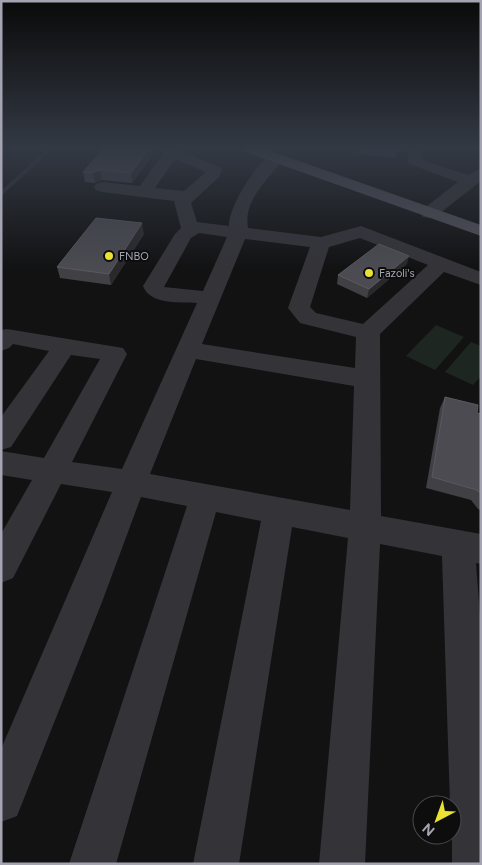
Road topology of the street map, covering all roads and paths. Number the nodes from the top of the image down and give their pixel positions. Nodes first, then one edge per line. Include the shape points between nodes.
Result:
1 (113, 188) edge
2 (146, 188) edge
3 (197, 188) edge
4 (252, 188) edge
5 (367, 188) edge
6 (461, 188) edge
7 (144, 192) junction
8 (188, 197) junction
9 (429, 213) junction
10 (248, 224) junction
11 (190, 228) junction
12 (481, 231) edge
13 (321, 243) junction
14 (441, 264) junction
15 (481, 280) edge
16 (211, 298) junction
17 (368, 332) junction
18 (4, 339) edge
19 (65, 346) junction
20 (188, 350) junction
21 (367, 379) junction
22 (1, 439) edge
23 (1, 463) edge
24 (53, 471) junction
25 (131, 483) junction
26 (205, 497) junction
27 (279, 511) junction
28 (364, 527) junction
29 (469, 546) edge
30 (1, 568) edge
31 (475, 768) edge
32 (1, 800) edge
33 (92, 864) edge
34 (216, 864) edge
35 (342, 864) edge
36 (475, 864) edge

1 - 7 street
2 - 7 street
3 - 8 street
4 - 10 street via 237,217
5 - 9 main road
6 - 9 street
7 - 8 street
8 - 11 street via 182,202
9 - 12 main road
10 - 11 street
10 - 13 street
10 - 16 street
11 - 16 street via 153,286 162,294
13 - 14 street via 361,232
13 - 17 street via 299,308 308,318
14 - 15 street
14 - 17 street
16 - 20 street
17 - 21 street
18 - 19 street
19 - 22 street
19 - 24 street via 115,354
20 - 21 street
20 - 25 street
21 - 28 street
23 - 24 street
24 - 25 street
24 - 30 street
25 - 26 street
25 - 32 street
26 - 27 street
26 - 33 street
27 - 28 street
27 - 34 street
28 - 29 street
28 - 35 street
29 - 31 street
31 - 36 street

